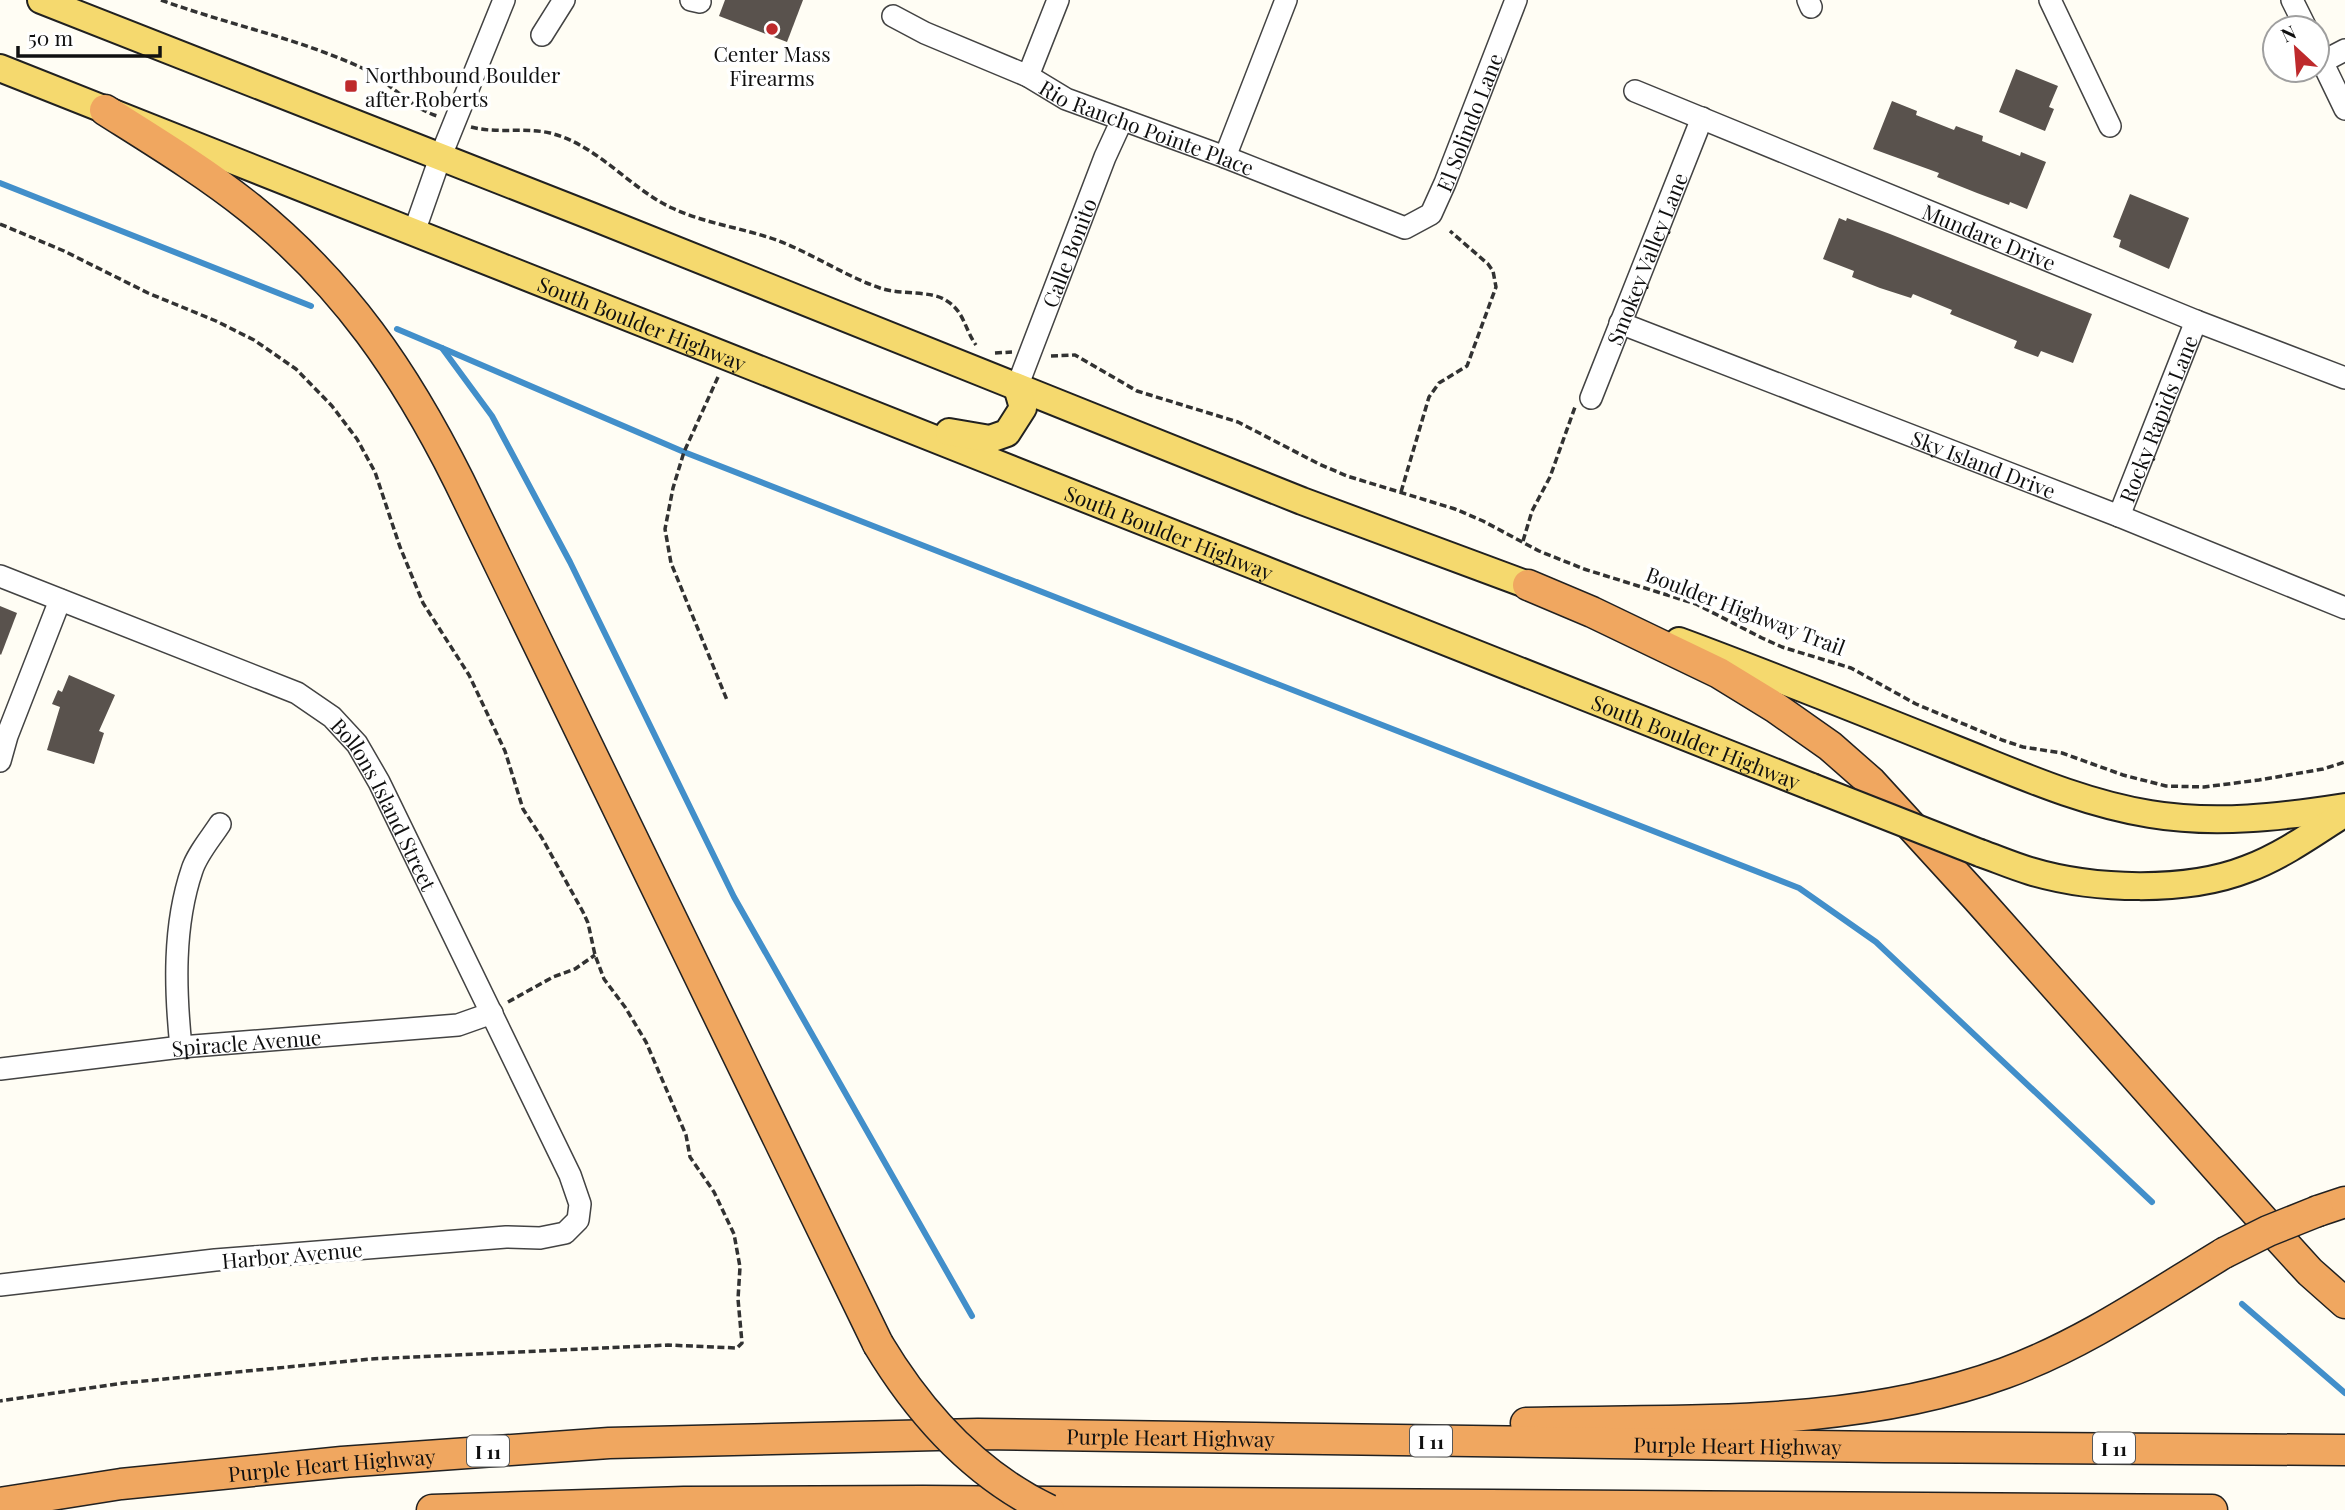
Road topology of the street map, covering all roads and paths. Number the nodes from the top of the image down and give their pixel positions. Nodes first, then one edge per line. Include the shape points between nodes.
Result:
1 (41, 0) edge
2 (161, 0) edge
3 (503, 0) edge
4 (564, 0) edge
5 (1058, 0) edge
6 (1286, 0) edge
7 (1516, 0) edge
8 (2050, 0) edge
9 (893, 16) dead end
10 (542, 35) dead end
11 (0, 68) edge
12 (1028, 76) junction
13 (2331, 81) edge
14 (1635, 91) dead end
15 (2345, 109) edge
16 (105, 110) junction
17 (1702, 118) junction
18 (1122, 120) junction
19 (455, 122) junction
20 (2110, 125) dead end
21 (1225, 157) junction
22 (440, 158) junction
23 (0, 224) edge
24 (1405, 229) joint
25 (1450, 231) dead end
26 (414, 232) junction
27 (2196, 321) junction
28 (1620, 323) junction
29 (978, 348) dead end
30 (985, 350) dead end
31 (1030, 354) junction
32 (727, 356) junction
33 (2345, 379) edge
34 (1017, 387) junction
35 (1591, 398) joint
36 (839, 400) junction
37 (1401, 492) junction
38 (2119, 516) junction
39 (1523, 541) junction
40 (0, 576) edge
41 (1528, 585) junction
42 (60, 600) junction
43 (2345, 608) edge
44 (727, 700) dead end
45 (0, 761) edge
46 (2345, 762) edge
47 (2345, 807) edge
48 (2345, 813) edge
49 (220, 824) dead end
50 (595, 955) junction
51 (492, 1013) junction
52 (181, 1047) junction
53 (0, 1069) edge
54 (2332, 1206) edge
55 (578, 1220) joint
56 (0, 1285) edge
57 (2345, 1303) edge
58 (0, 1401) edge
59 (978, 1434) junction
60 (2345, 1450) edge
61 (0, 1503) edge
62 (432, 1510) edge
63 (1049, 1510) edge
64 (2212, 1510) edge

1 - 22 main road
2 - 19 path via 333,55 364,68 425,112
3 - 19 street
4 - 10 street
5 - 12 street
6 - 21 street
7 - 24 street, El Solindo Lane via 1431,214
8 - 20 street
9 - 12 street, Rio Rancho Pointe Place
11 - 16 main road, South Boulder Highway
12 - 18 street, Rio Rancho Pointe Place via 1066,99
13 - 15 street
14 - 17 street, Mundare Drive
16 - 26 main road, South Boulder Highway
16 - 63 highway, bridge via 222,187 280,233 332,285 394,365 454,470 878,1344 911,1395 950,1440 1002,1483
17 - 27 street, Mundare Drive
17 - 28 street, Smokey Valley Lane
18 - 21 street, Rio Rancho Pointe Place
18 - 31 street, Calle Bonito
19 - 22 street
19 - 29 path via 487,131 549,133 575,142 671,208 781,242 881,289 946,299 957,308
21 - 24 street, Rio Rancho Pointe Place
22 - 26 street
22 - 34 main road
23 - 50 path via 254,340 296,369 332,406 375,472 423,603 478,693 505,751 523,809 588,923
25 - 37 path via 1488,264 1496,287 1466,366 1439,383 1429,397
26 - 32 main road, South Boulder Highway
27 - 33 street, Mundare Drive
27 - 38 street, Rocky Rapids Lane
28 - 35 street, Smokey Valley Lane
28 - 38 street, Sky Island Drive
30 - 31 path, Boulder Highway Trail
31 - 34 street, Calle Bonito
31 - 37 path, Boulder Highway Trail via 1074,355 1137,391 1238,422 1319,464
32 - 36 main road, South Boulder Highway
32 - 44 path via 684,452 664,529 671,563
34 - 36 main road via 1023,408 1007,433 989,439 940,430
34 - 41 main road via 1302,502
35 - 39 path via 1576,404
36 - 48 main road, South Boulder Highway, bridge via 2032,872 2118,885 2201,881 2247,869
37 - 39 path, Boulder Highway Trail via 1455,509
38 - 43 street, Sky Island Drive
39 - 46 path, Boulder Highway Trail via 1584,569 1696,604 1782,646 1851,668 1976,730 2146,782 2204,787 2292,775
40 - 42 street, Bollons Island Street
41 - 47 main road via 2045,785 2115,807 2152,815 2249,819
41 - 57 highway via 1720,674 1830,746 1871,782 2278,1238
42 - 45 street
42 - 51 street, Bollons Island Street via 297,693 332,717 357,744 379,782
49 - 52 street via 192,868 183,913 176,998
50 - 51 path
50 - 58 path via 604,979 654,1059 687,1135 690,1157 734,1234 740,1267 740,1346 668,1345 370,1359 124,1383
51 - 52 street, Spiracle Avenue via 458,1025
51 - 55 street, Bollons Island Street via 570,1175 580,1204
52 - 53 street, Spiracle Avenue
54 - 59 highway, bridge via 2224,1253 2104,1327 2054,1352 2006,1373 1880,1407 1774,1417
55 - 56 street, Harbor Avenue via 565,1233 540,1238 215,1260
59 - 60 highway, Purple Heart Highway / I 11
59 - 61 highway, Purple Heart Highway / I 11 via 596,1443 342,1461 121,1484
62 - 64 highway via 883,1501

